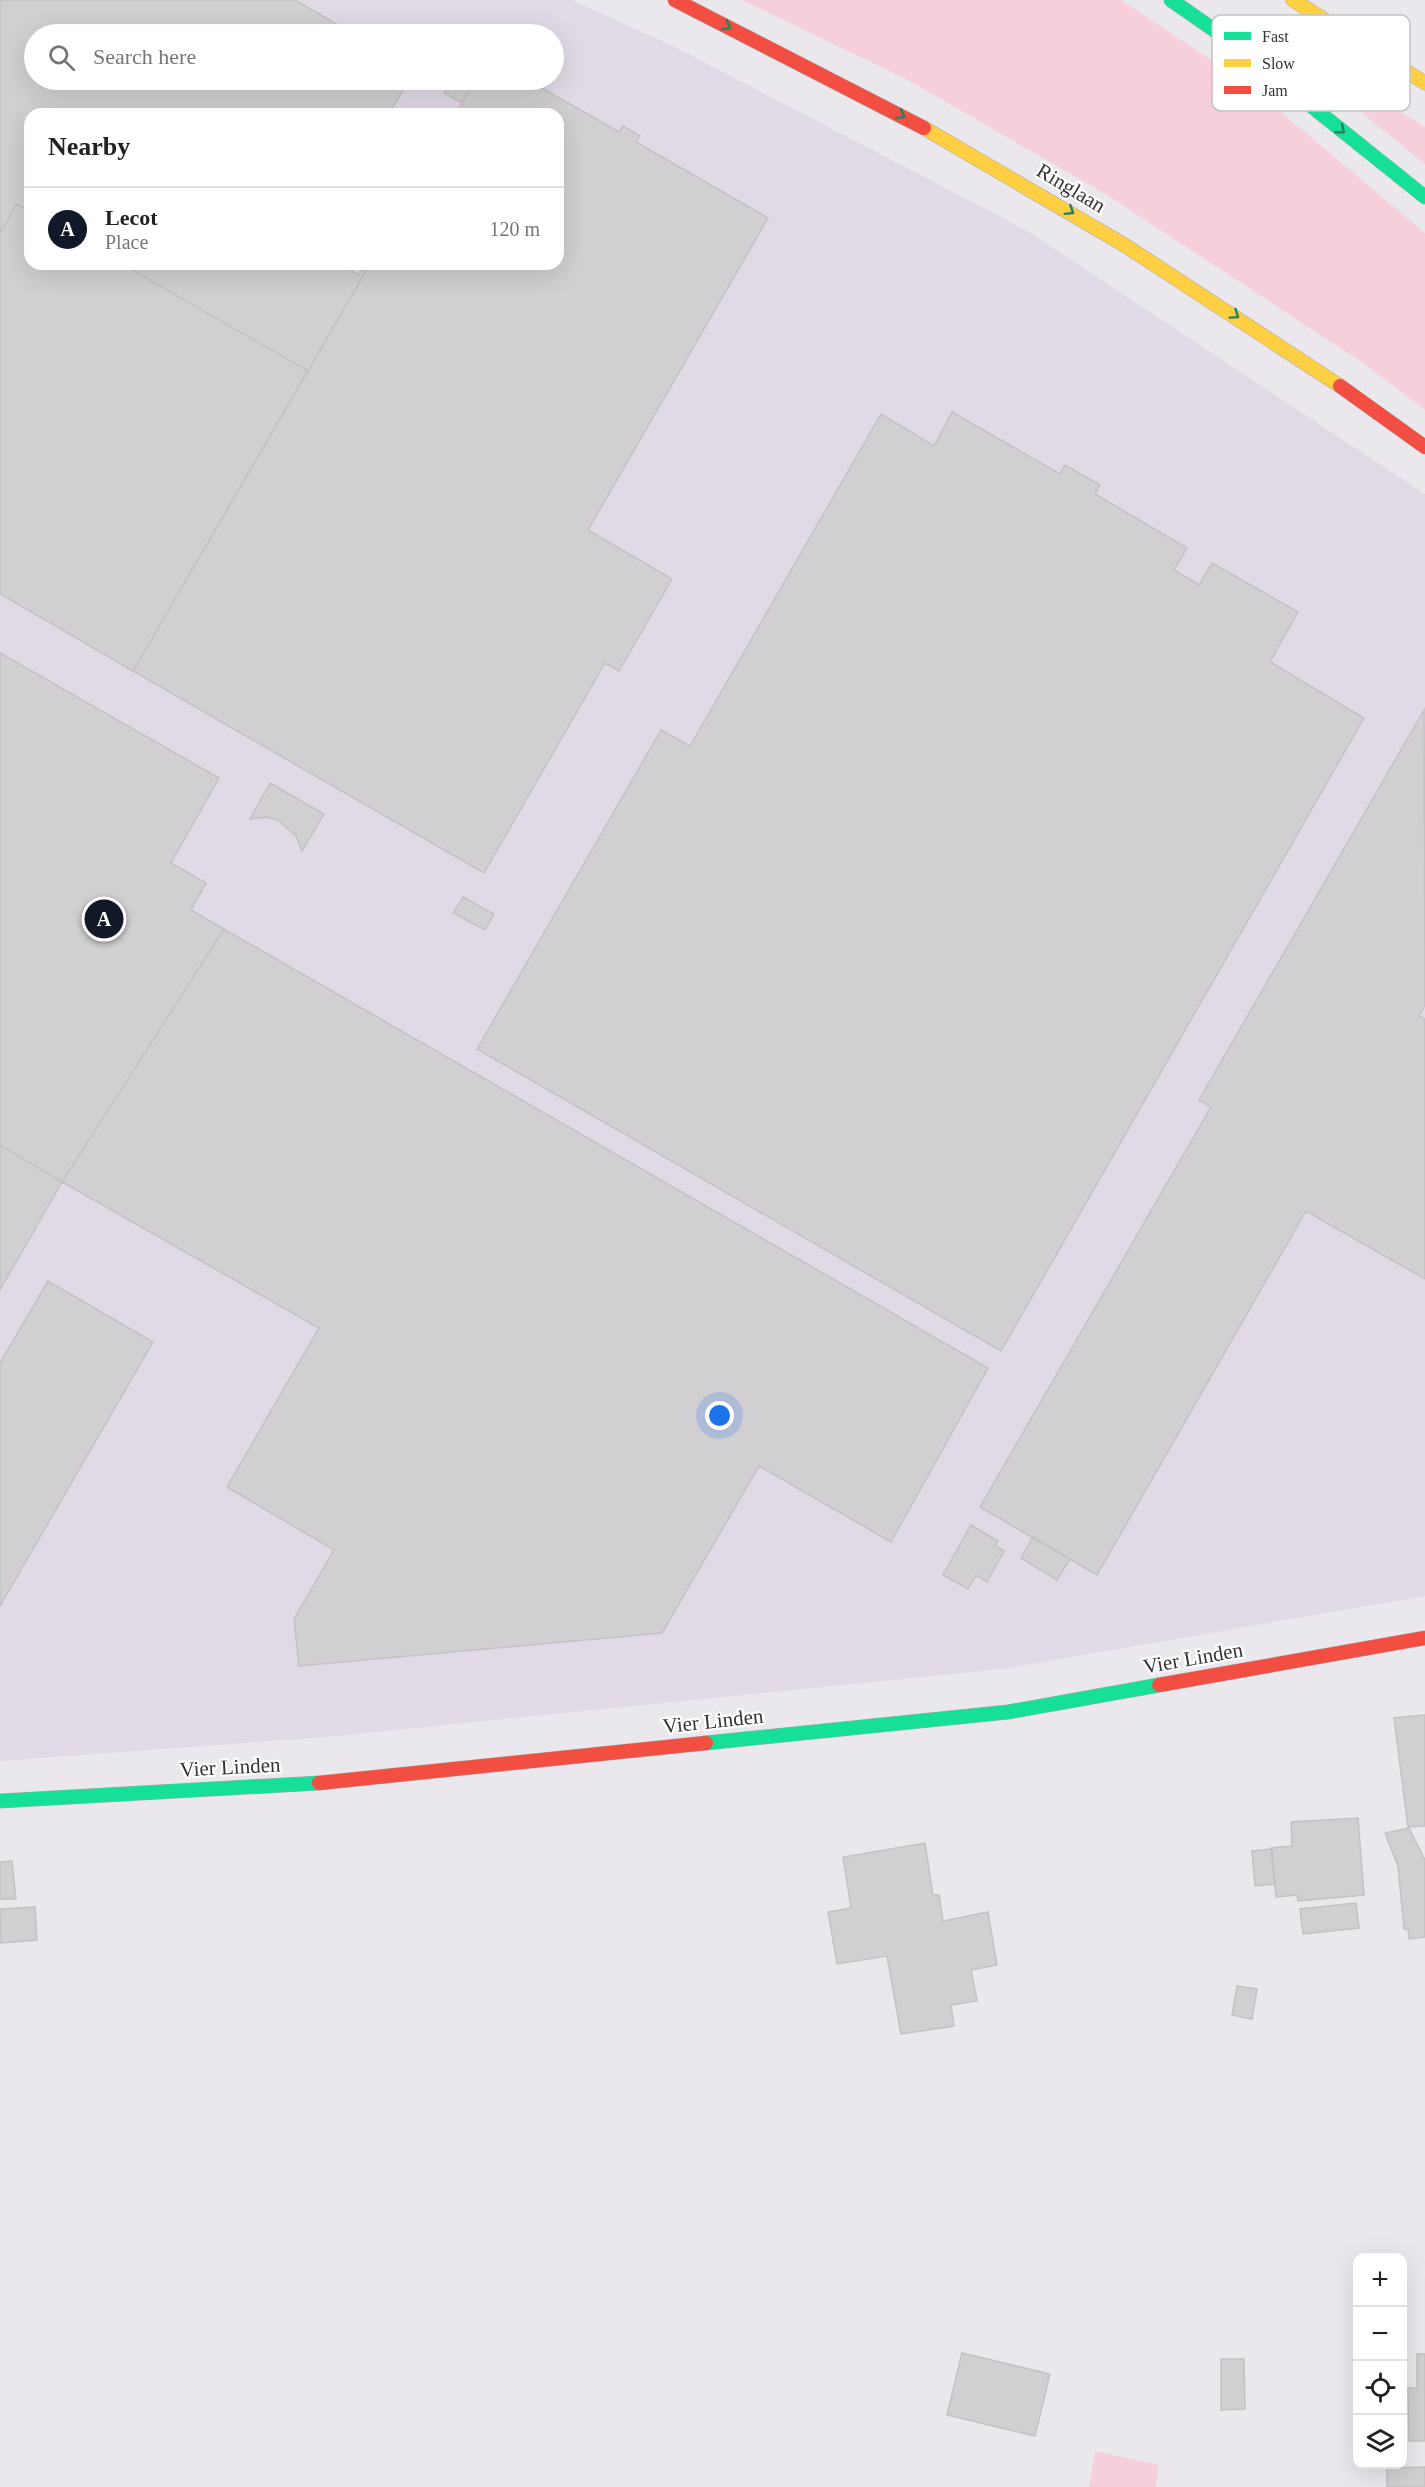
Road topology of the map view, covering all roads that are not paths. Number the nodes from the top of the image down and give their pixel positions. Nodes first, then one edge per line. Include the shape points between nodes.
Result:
1 (675, 0) edge
2 (1171, 0) edge
3 (1293, 0) edge
4 (1317, 15) edge
5 (1212, 28) edge
6 (1410, 73) edge
7 (1425, 82) edge
8 (1318, 111) edge
9 (1425, 197) edge
10 (1425, 447) edge
11 (1425, 1638) edge
12 (0, 1801) edge

1 -> 10 main road, Ringlaan via 887,107 1063,207 1214,301
2 -> 5 main road
3 - 4 main road
6 - 7 main road
8 -> 9 main road
11 - 12 main road, Vier Linden via 1008,1712 320,1783

